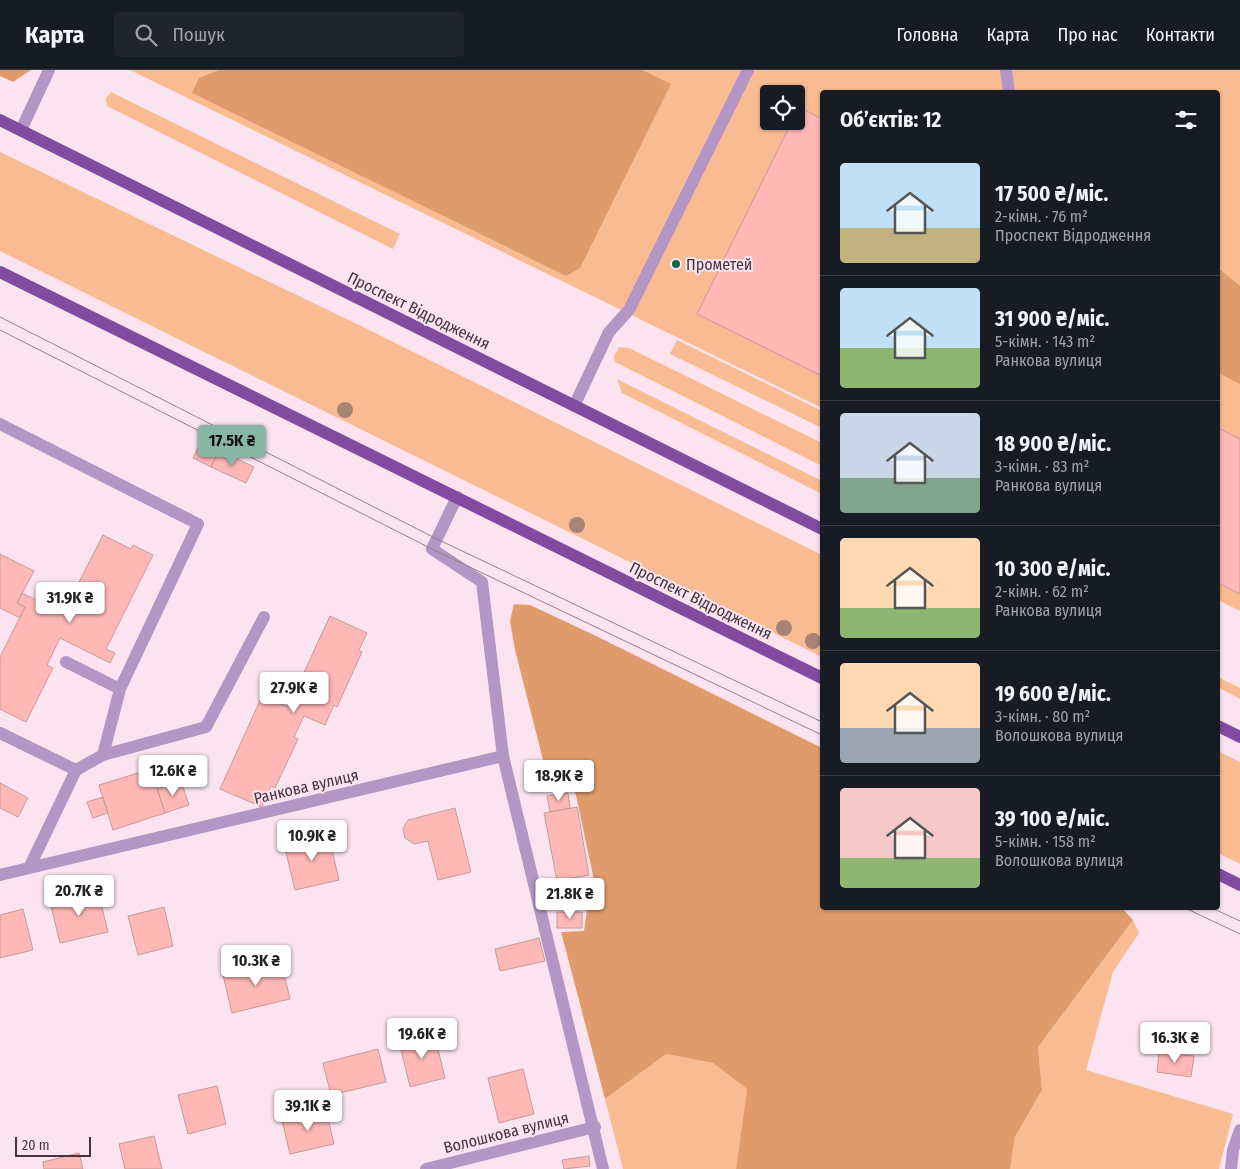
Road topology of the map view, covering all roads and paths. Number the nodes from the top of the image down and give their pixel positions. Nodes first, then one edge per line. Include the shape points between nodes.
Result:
1 (49, 70) edge
2 (748, 70) edge
3 (1006, 70) edge
4 (1009, 90) edge
5 (0, 120) edge
6 (21, 130) junction
7 (0, 272) edge
8 (574, 406) junction
9 (0, 424) edge
10 (456, 496) junction
11 (820, 528) edge
12 (264, 617) dead end
13 (66, 662) dead end
14 (820, 677) edge
15 (120, 689) junction
16 (1220, 727) edge
17 (0, 733) edge
18 (1240, 737) edge
19 (103, 755) junction
20 (503, 756) junction
21 (76, 770) junction
22 (29, 868) junction
23 (0, 875) edge
24 (1220, 875) edge
25 (1240, 885) edge
26 (595, 1127) junction
27 (1240, 1130) edge
28 (426, 1169) edge
29 (603, 1169) edge
30 (1231, 1169) edge

1 - 6 street
2 - 8 street via 629,310 608,332
3 - 4 street
5 - 6 main road, Проспект Відродження
6 - 8 main road, Проспект Відродження
7 - 10 main road, Проспект Відродження
8 - 11 main road, Проспект Відродження
9 - 15 street via 198,524
10 - 14 main road, Проспект Відродження
10 - 20 street via 432,549 482,582
12 - 19 street via 206,727
13 - 15 street
15 - 19 street
16 - 18 main road
17 - 21 street
19 - 21 street
20 - 22 street, Ранкова вулиця
20 - 26 street
21 - 22 street
22 - 23 street, Ранкова вулиця
24 - 25 main road
26 - 28 street, Волошкова вулиця
26 - 29 street
27 - 30 street

